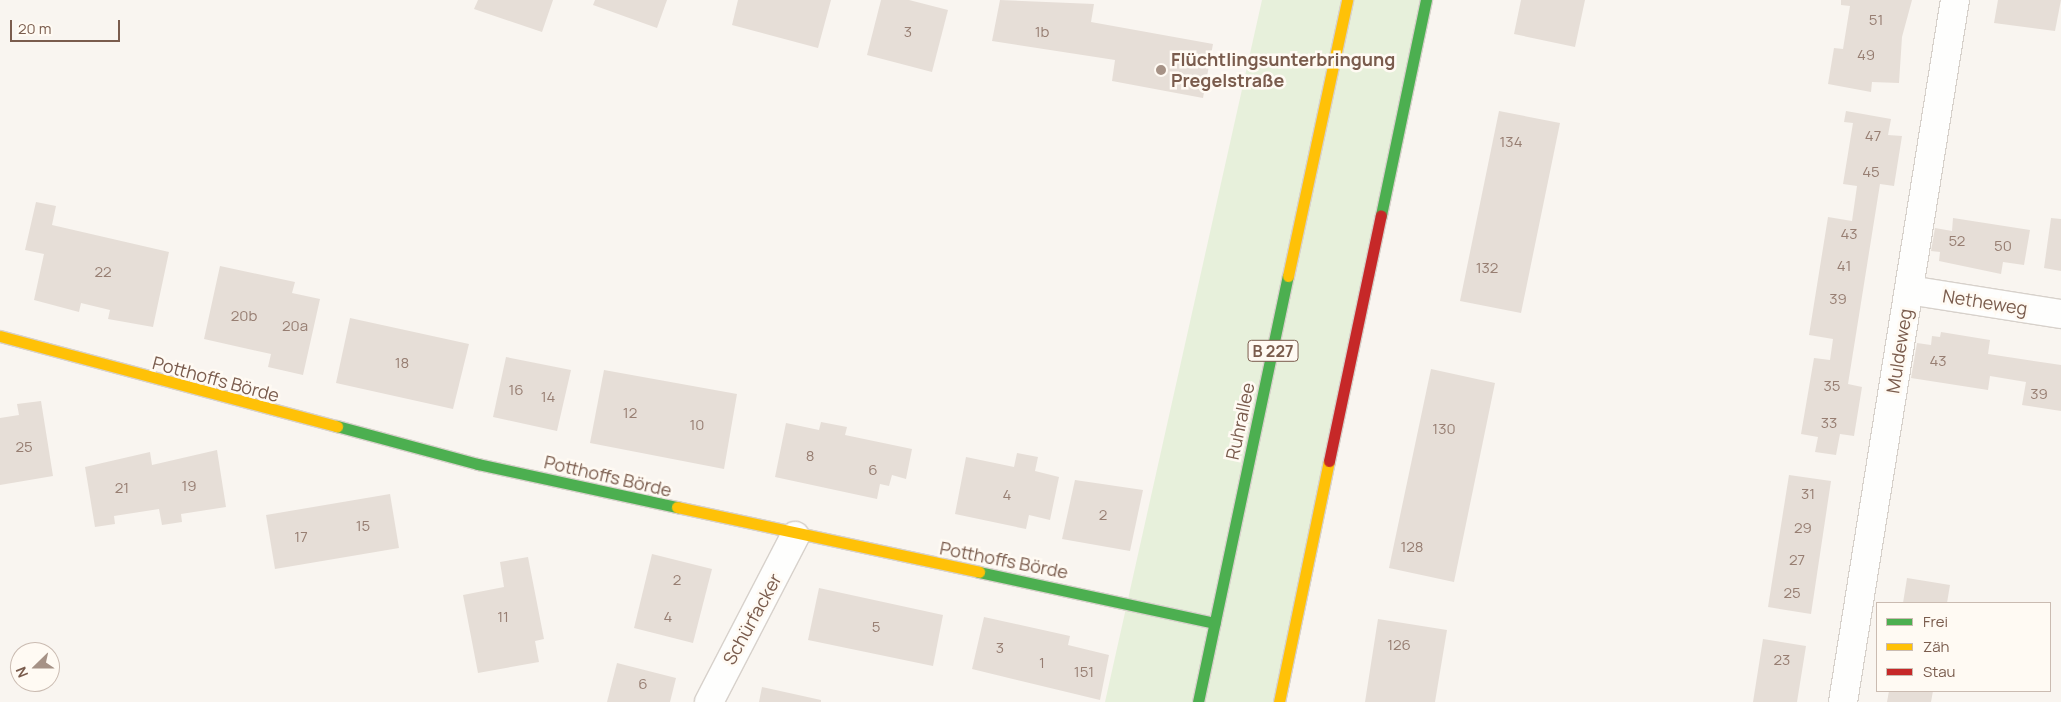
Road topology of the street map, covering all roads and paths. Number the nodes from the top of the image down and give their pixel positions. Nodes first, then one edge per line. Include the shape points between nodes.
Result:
1 (1347, 0) edge
2 (1426, 0) edge
3 (1955, 0) edge
4 (1909, 290) junction
5 (2061, 314) edge
6 (0, 336) edge
7 (795, 536) junction
8 (1215, 623) junction
9 (709, 702) edge
10 (1198, 702) edge
11 (1278, 702) edge
12 (1843, 702) edge

1 - 8 main road, Ruhrallee / B 227
2 - 11 main road
3 - 4 street, Muldeweg
4 - 5 street, Netheweg
4 - 12 street, Muldeweg
6 - 7 main road, Potthoffs Börde via 332,428
7 - 8 main road, Potthoffs Börde
7 - 9 street, Schürfacker
8 - 10 main road, Ruhrallee / B 227

